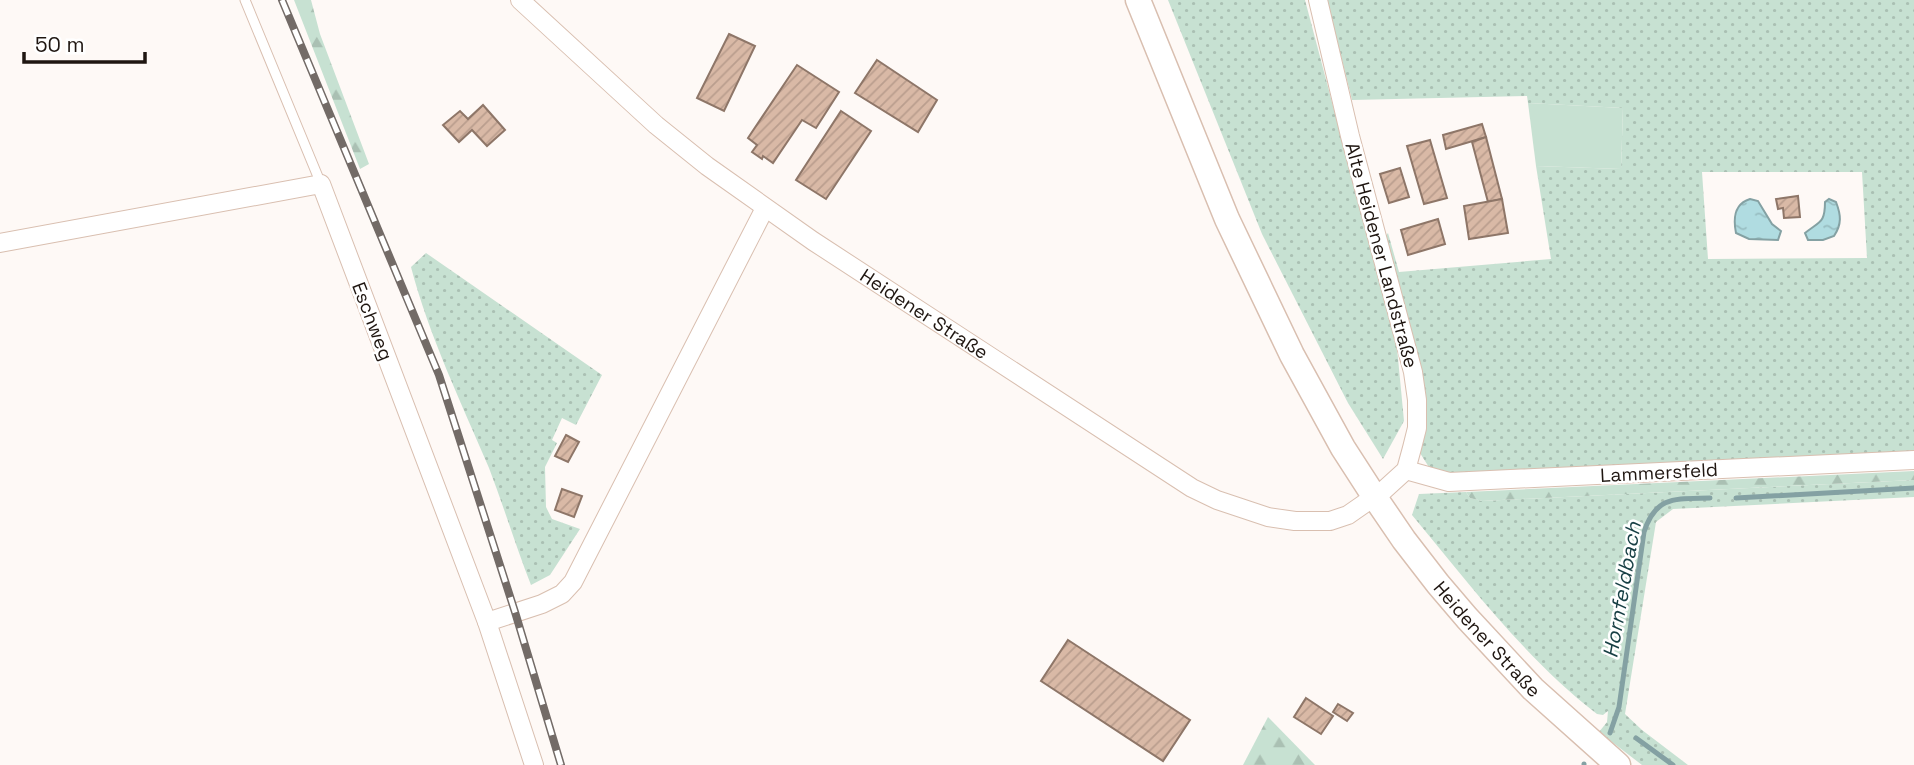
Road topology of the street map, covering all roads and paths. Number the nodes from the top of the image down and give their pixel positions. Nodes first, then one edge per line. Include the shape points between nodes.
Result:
1 (245, 0) edge
2 (520, 0) edge
3 (1138, 0) edge
4 (1318, 0) edge
5 (321, 184) junction
6 (765, 208) junction
7 (0, 243) edge
8 (1914, 460) edge
9 (1406, 470) junction
10 (1374, 496) junction
11 (487, 622) junction
12 (534, 765) edge
13 (1618, 765) edge

1 - 5 lane
2 - 6 street, Heidener Straße via 656,125
3 - 10 main road, Heidener Straße via 1227,219 1314,398
4 - 9 street, Alte Heidener Landstraße via 1413,372 1417,428
5 - 7 street
5 - 11 street, Eschweg
6 - 10 street, Heidener Straße via 1204,494 1242,510 1295,522 1330,521
6 - 11 street via 573,582 542,604
8 - 9 street, Lammersfeld via 1449,482
9 - 10 street
10 - 13 main road, Heidener Straße via 1438,584 1503,659
11 - 12 street, Eschweg

